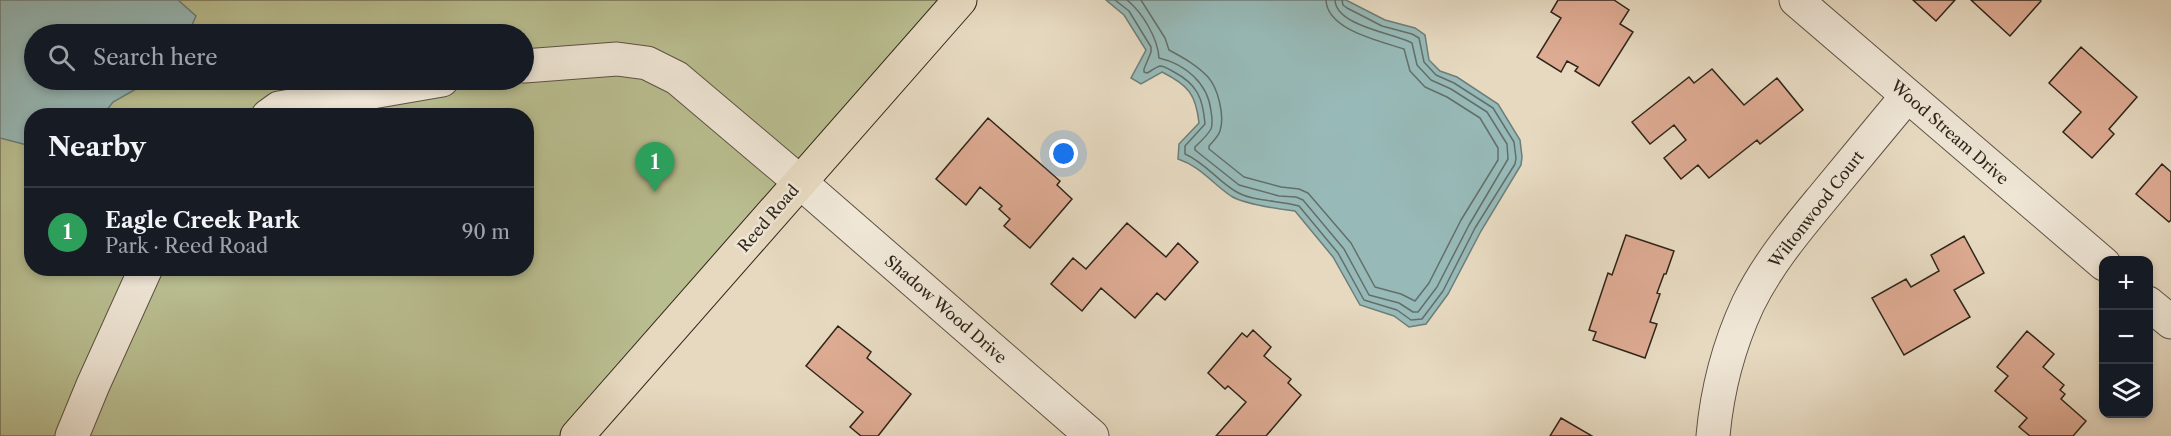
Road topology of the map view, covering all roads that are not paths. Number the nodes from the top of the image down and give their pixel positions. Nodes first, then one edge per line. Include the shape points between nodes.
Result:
1 (960, 0) edge
2 (1796, 0) edge
3 (534, 65) edge
4 (384, 90) edge
5 (1907, 96) junction
6 (279, 108) edge
7 (800, 182) junction
8 (2099, 261) edge
9 (142, 276) edge
10 (2153, 307) edge
11 (2171, 322) edge
12 (72, 436) edge
13 (577, 436) edge
14 (1092, 436) edge
15 (1713, 436) edge

1 - 7 main road, Reed Road
2 - 5 street, Wood Stream Drive
3 - 7 street, Shadow Wood Drive via 617,59 646,63 677,78
4 - 6 street
5 - 8 street, Wood Stream Drive
5 - 15 street, Wiltonwood Court via 1788,240 1755,291 1723,374
7 - 13 main road, Reed Road
7 - 14 street, Shadow Wood Drive
9 - 12 street
10 - 11 street

